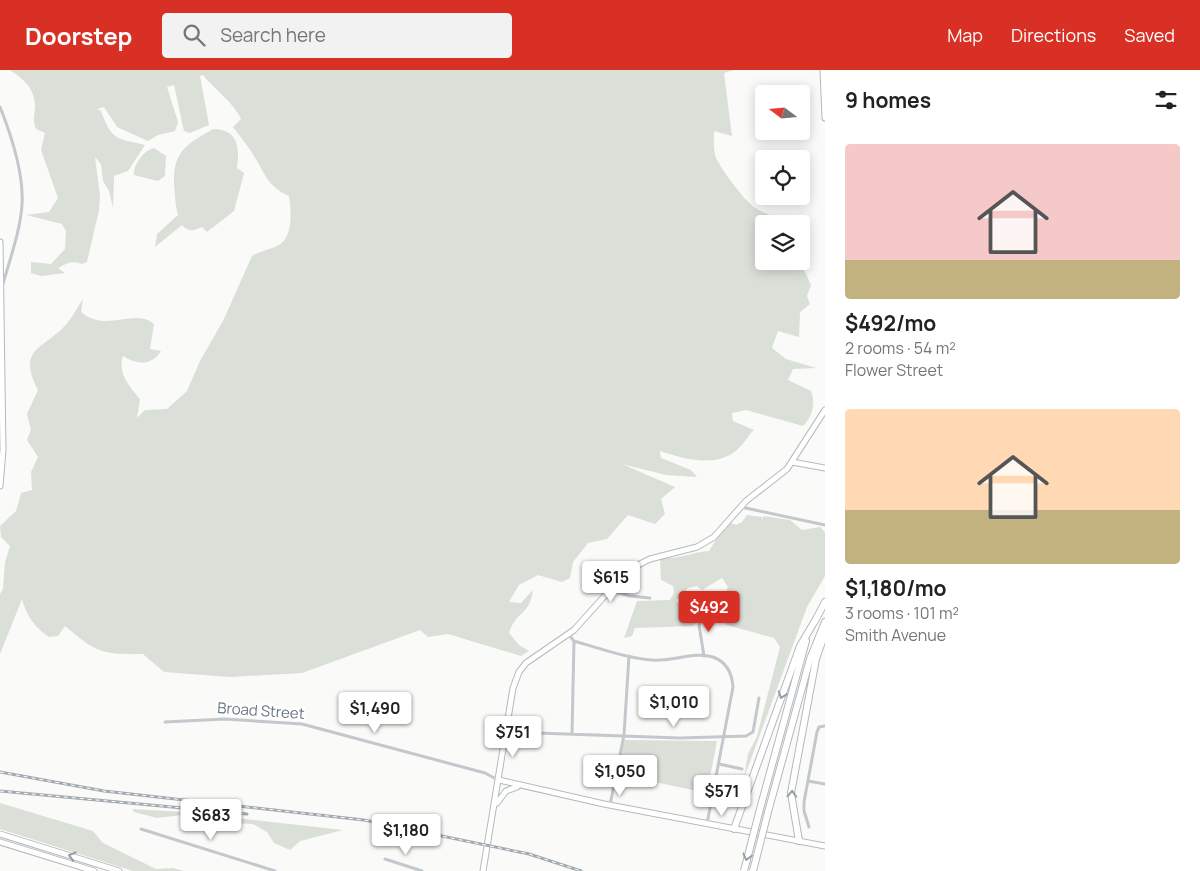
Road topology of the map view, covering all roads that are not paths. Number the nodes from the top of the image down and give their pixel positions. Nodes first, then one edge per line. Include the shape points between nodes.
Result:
1 (823, 70) edge
2 (0, 107) edge
3 (825, 118) edge
4 (0, 242) edge
5 (2, 291) junction
6 (1, 374) edge
7 (825, 410) edge
8 (1, 430) edge
9 (792, 462) junction
10 (825, 468) edge
11 (0, 486) edge
12 (740, 507) junction
13 (825, 525) edge
14 (609, 590) junction
15 (650, 598) dead end
16 (825, 602) edge
17 (705, 608) dead end
18 (816, 619) junction
19 (825, 622) edge
20 (825, 632) edge
21 (569, 635) junction
22 (574, 641) junction
23 (629, 656) junction
24 (704, 656) junction
25 (759, 698) dead end
26 (165, 722) dead end
27 (824, 726) edge
28 (508, 732) junction
29 (572, 734) junction
30 (624, 735) junction
31 (724, 738) junction
32 (719, 764) junction
33 (742, 769) dead end
34 (499, 780) junction
35 (808, 781) junction
36 (825, 784) edge
37 (519, 786) junction
38 (610, 805) junction
39 (495, 810) junction
40 (707, 824) junction
41 (810, 826) dead end
42 (141, 829) dead end
43 (734, 829) junction
44 (0, 834) edge
45 (799, 841) junction
46 (0, 842) edge
47 (825, 846) edge
48 (385, 859) dead end
49 (94, 871) edge
50 (119, 871) edge
51 (275, 871) edge
52 (422, 871) edge
53 (483, 871) edge
54 (744, 871) edge
55 (753, 871) edge

1 - 3 street
2 - 5 street via 22,186 22,205
4 - 5 street
5 - 6 street
6 - 8 street
7 - 9 street
8 - 11 street
9 - 10 street
9 - 12 street
12 - 13 street
12 - 14 street via 705,543 634,566
14 - 15 street
14 - 21 street
16 - 18 highway
17 - 24 street via 699,625
18 -> 43 highway via 800,646
18 -> 54 highway, bridge via 800,660
19 - 55 highway, bridge via 810,659
45 -> 20 highway via 791,790 816,658
21 - 22 street
21 - 28 street via 521,668 513,688
22 - 23 street
22 - 29 street
23 - 24 street via 660,661
23 - 30 street
24 - 31 street via 725,664 732,677
25 - 31 street via 752,734
26 - 34 street, Broad Street via 225,719 302,724 485,773
27 - 35 street via 817,732
28 - 29 street
28 - 34 street
29 - 30 street
30 - 31 street
30 - 38 street
31 - 32 street
32 - 33 street
32 - 40 street
34 - 37 street
34 - 39 street
35 - 36 street
35 - 41 street via 804,811
37 - 38 street
37 - 39 street via 501,796
38 - 40 street
39 - 53 street
40 - 43 street
42 - 51 street
43 - 45 street
50 -> 44 street
45 - 47 street
46 - 49 street
48 - 52 street

